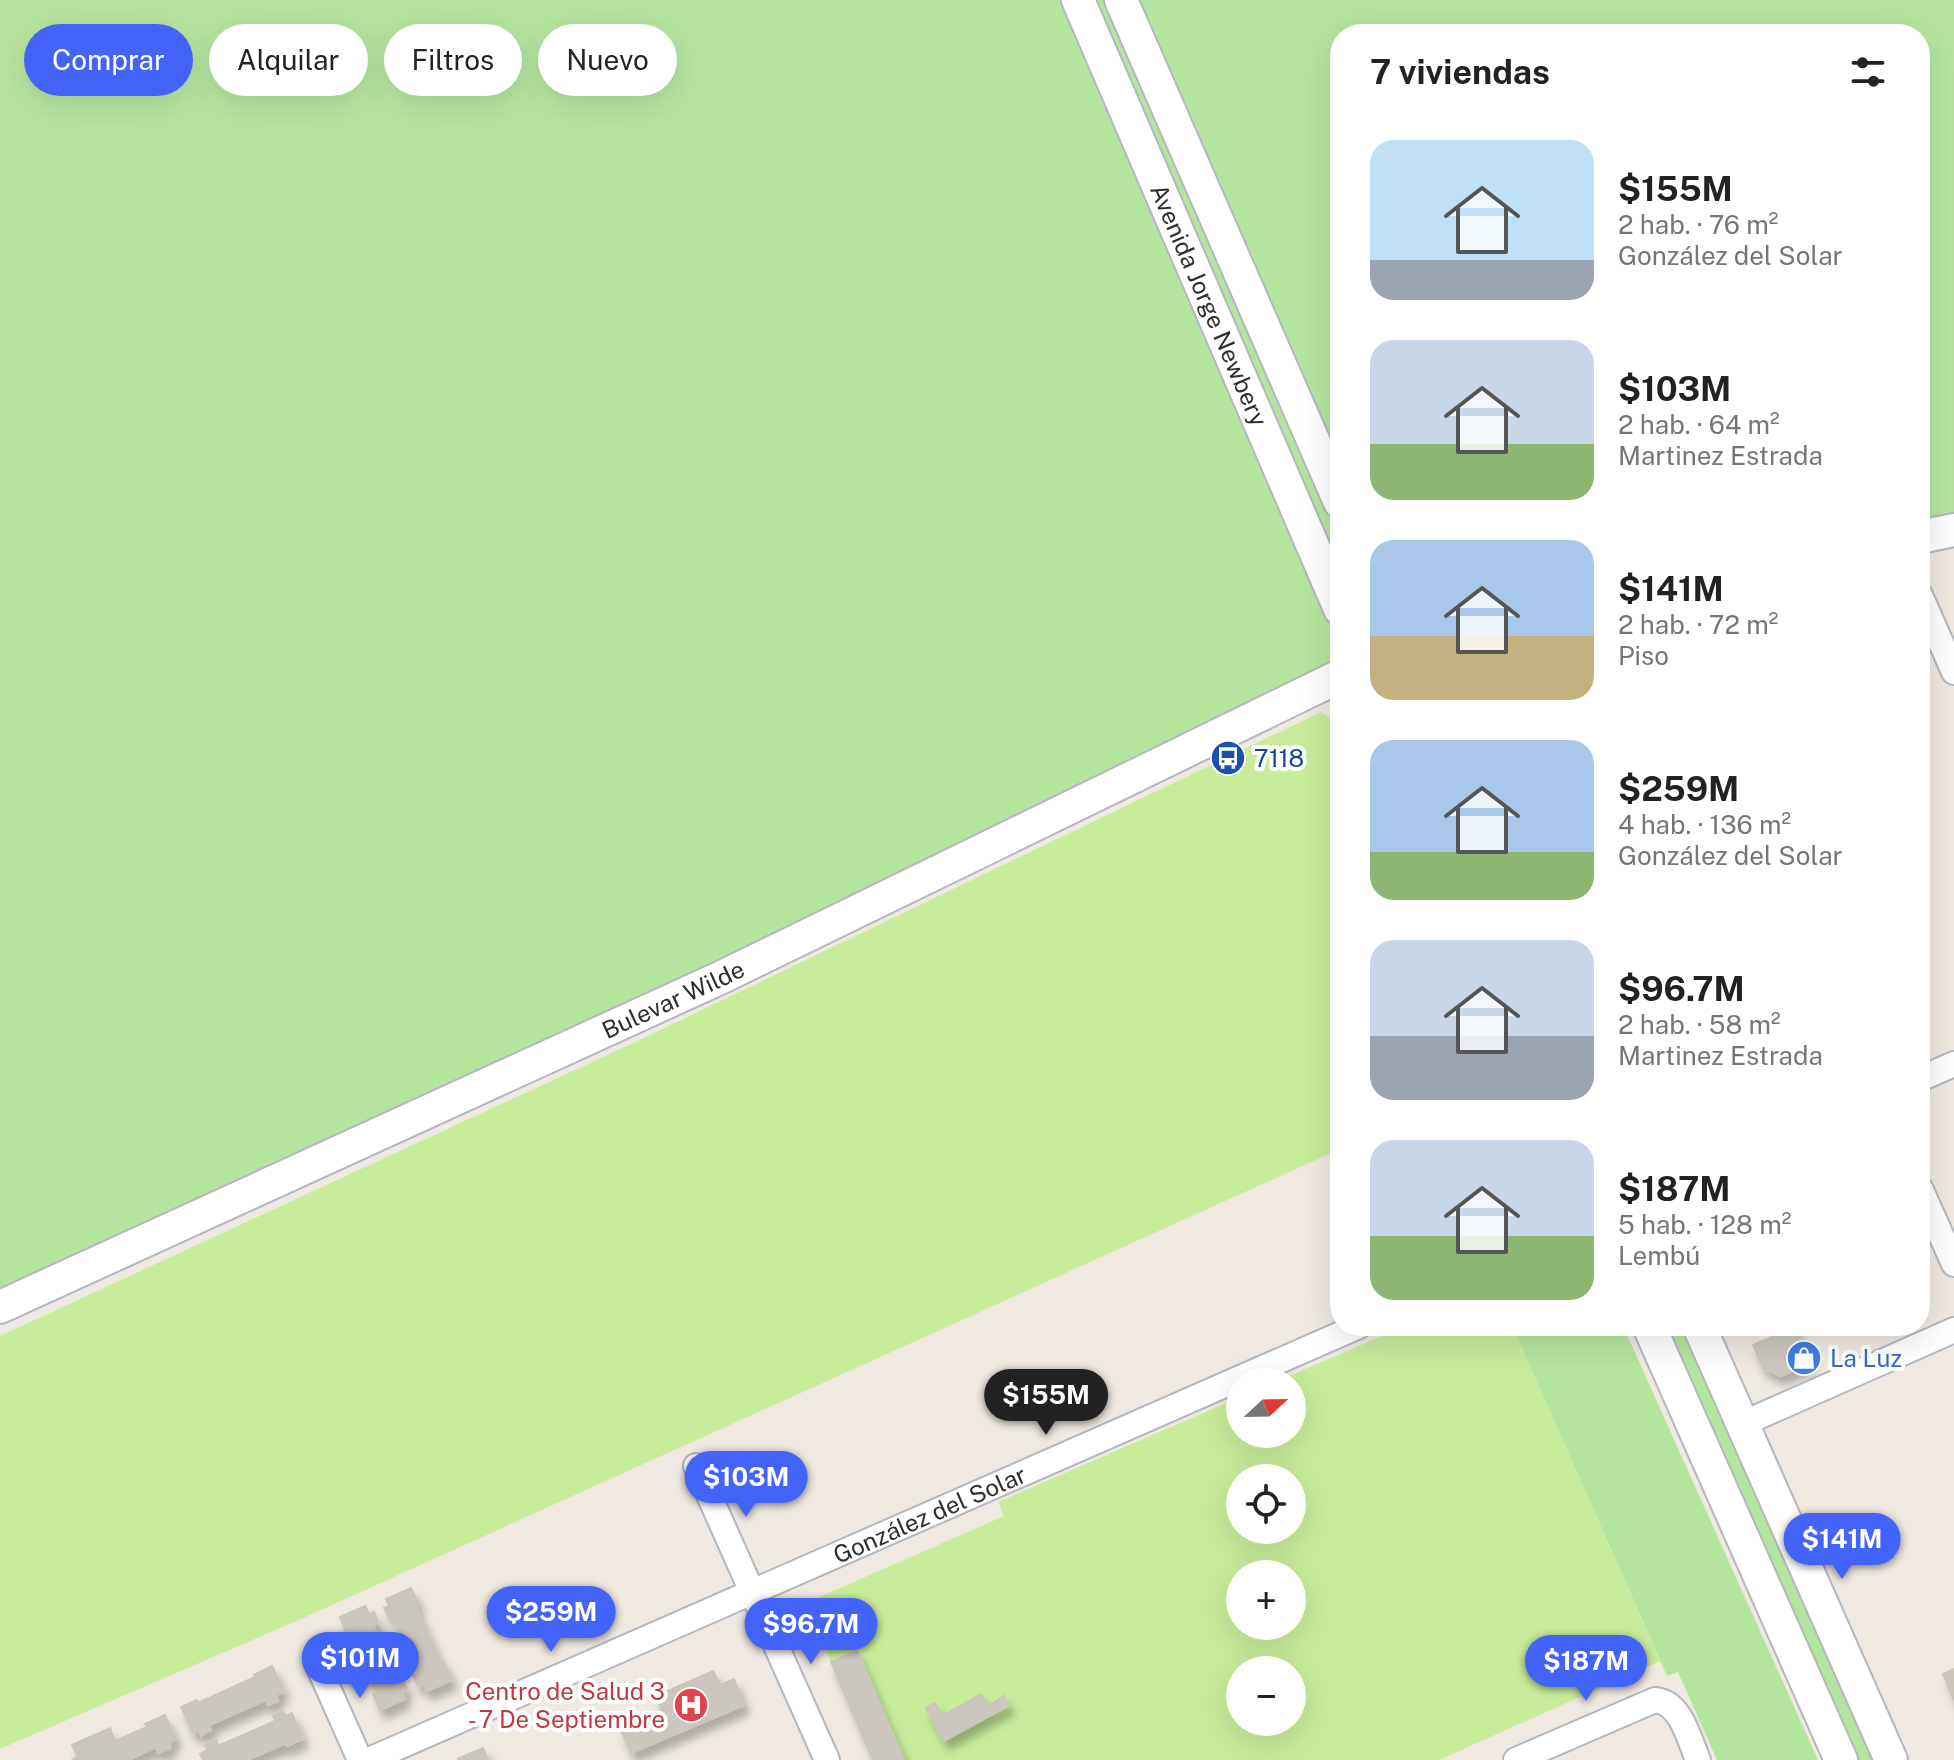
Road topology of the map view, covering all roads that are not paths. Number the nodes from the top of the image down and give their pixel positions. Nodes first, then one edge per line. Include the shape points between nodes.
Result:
1 (1078, 0) edge
2 (1121, 0) edge
3 (1330, 479) edge
4 (1954, 530) edge
5 (1930, 535) edge
6 (1330, 586) edge
7 (1930, 618) edge
8 (1954, 672) edge
9 (1330, 681) edge
10 (1954, 1064) edge
11 (1930, 1075) edge
12 (1930, 1210) edge
13 (1954, 1264) edge
14 (0, 1307) edge
15 (1954, 1330) edge
16 (1336, 1336) edge
17 (1653, 1336) edge
18 (1703, 1336) edge
19 (1742, 1424) junction
20 (696, 1466) dead end
21 (752, 1592) junction
22 (316, 1661) dead end
23 (360, 1760) edge
24 (369, 1760) edge
25 (827, 1760) edge
26 (1516, 1760) edge
27 (1698, 1760) edge
28 (1841, 1760) edge
29 (1891, 1760) edge

1 - 6 main road, Avenida Jorge Newbery
2 - 3 main road, Avenida Jorge Newbery
4 - 5 main road
7 - 8 street
9 - 14 main road, Bulevar Wilde via 722,977
10 - 11 street
12 - 13 street
15 - 19 street
16 - 21 street, González del Solar
17 - 28 main road
18 - 19 main road
19 - 29 main road
20 - 21 street
21 - 24 street, González del Solar
21 - 25 street
22 - 23 street
26 - 27 street via 1655,1700 1676,1709

